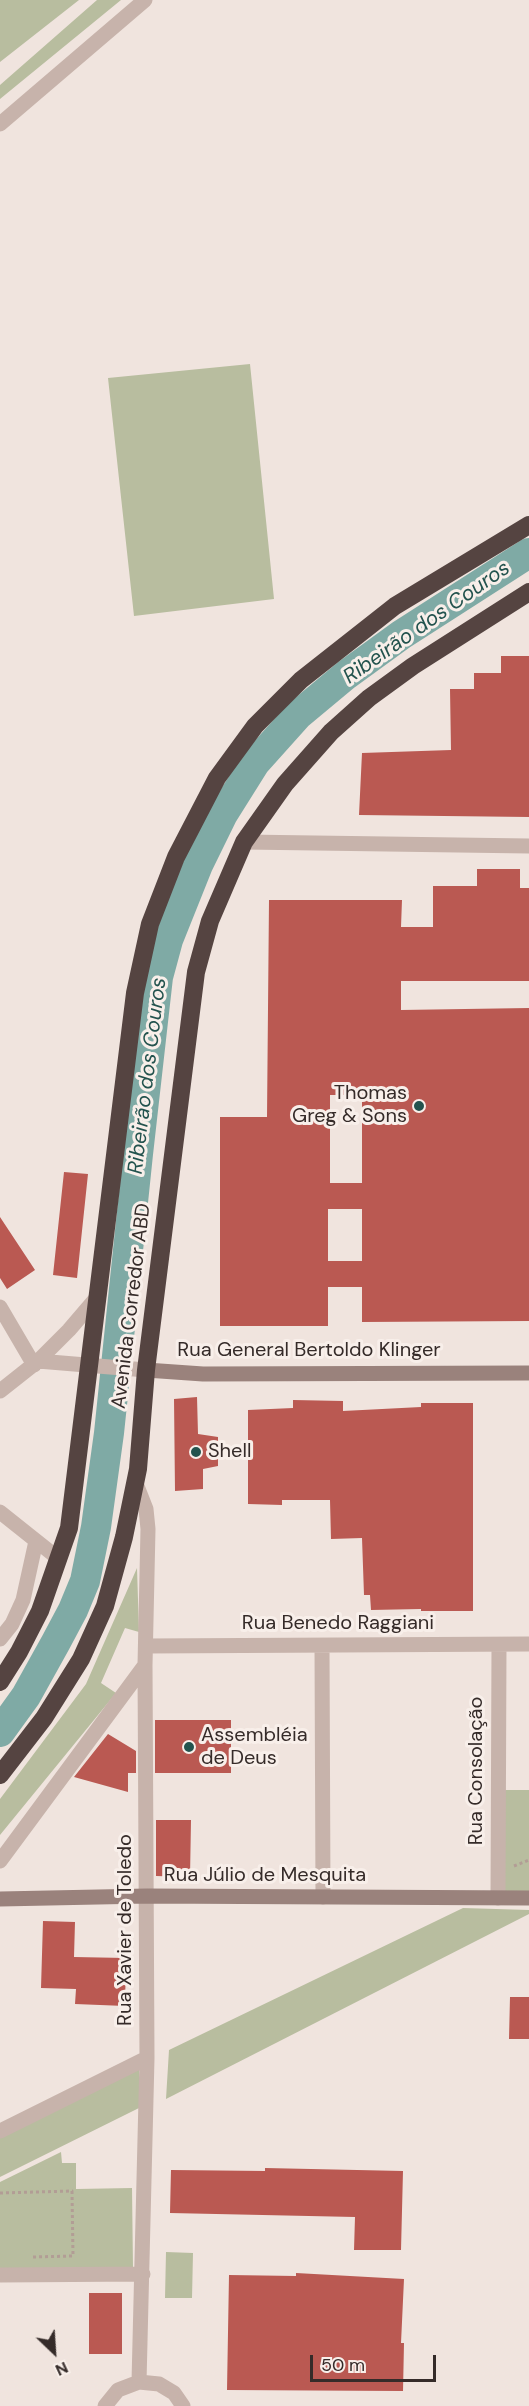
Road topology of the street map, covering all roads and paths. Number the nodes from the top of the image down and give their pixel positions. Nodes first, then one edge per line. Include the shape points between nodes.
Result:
1 (145, 0) edge
2 (0, 124) edge
3 (529, 525) edge
4 (529, 592) edge
5 (244, 842) junction
6 (529, 846) edge
7 (99, 1295) junction
8 (0, 1307) edge
9 (36, 1363) junction
10 (96, 1366) junction
11 (141, 1369) junction
12 (529, 1373) edge
13 (0, 1391) edge
14 (135, 1481) junction
15 (0, 1512) edge
16 (36, 1541) junction
17 (59, 1559) junction
18 (0, 1640) edge
19 (529, 1644) edge
20 (499, 1645) junction
21 (147, 1646) junction
22 (322, 1646) junction
23 (145, 1665) junction
24 (0, 1682) edge
25 (0, 1775) edge
26 (0, 1861) edge
27 (147, 1896) junction
28 (323, 1897) junction
29 (498, 1898) junction
30 (529, 1898) edge
31 (0, 1899) edge
32 (147, 2058) junction
33 (0, 2131) edge
34 (0, 2193) edge
35 (26, 2258) dead end
36 (142, 2274) junction
37 (0, 2275) edge
38 (140, 2382) junction
39 (105, 2406) edge
40 (183, 2406) edge

1 - 2 street
3 - 7 highway, Avenida Corredor ABD via 395,606 301,680 255,726 217,778 176,856 150,924 135,993
4 - 5 highway, Avenida Corredor ABD via 413,666 361,705 285,784
5 - 6 street
5 - 11 highway, Avenida Corredor ABD via 210,921 196,972
7 - 9 street
7 - 10 highway, Avenida Corredor ABD
8 - 9 street
9 - 10 street, Rua General Bertoldo Klinger
9 - 13 street
10 - 11 street, Rua General Bertoldo Klinger
10 - 17 highway, Avenida Corredor ABD via 69,1528
11 - 12 street, Rua General Bertoldo Klinger via 203,1374
11 - 14 highway, Avenida Corredor ABD
14 - 21 street, Rua Xavier de Toledo via 146,1509 148,1529
14 - 25 highway, Avenida Corredor ABD via 105,1606 81,1659 44,1718
15 - 16 street
16 - 17 street
16 - 18 street via 23,1600
17 - 24 highway, Avenida Corredor ABD via 40,1611
19 - 20 street, Rua Benedo Raggiani
20 - 22 street, Rua Benedo Raggiani
20 - 29 street, Rua Consolação
21 - 22 street, Rua Benedo Raggiani
21 - 23 street, Rua Xavier de Toledo
22 - 28 street
23 - 26 street
23 - 27 street, Rua Xavier de Toledo
27 - 28 street, Rua Júlio de Mesquita
27 - 31 street, Rua Júlio de Mesquita
27 - 32 street, Rua Xavier de Toledo
28 - 29 street, Rua Júlio de Mesquita
29 - 30 street, Rua Júlio de Mesquita
32 - 33 street
32 - 36 street, Rua Xavier de Toledo
34 - 35 path via 72,2191 73,2256
36 - 37 street
36 - 38 street, Rua Xavier de Toledo
38 - 39 street via 118,2390
38 - 40 street via 159,2384 174,2393

